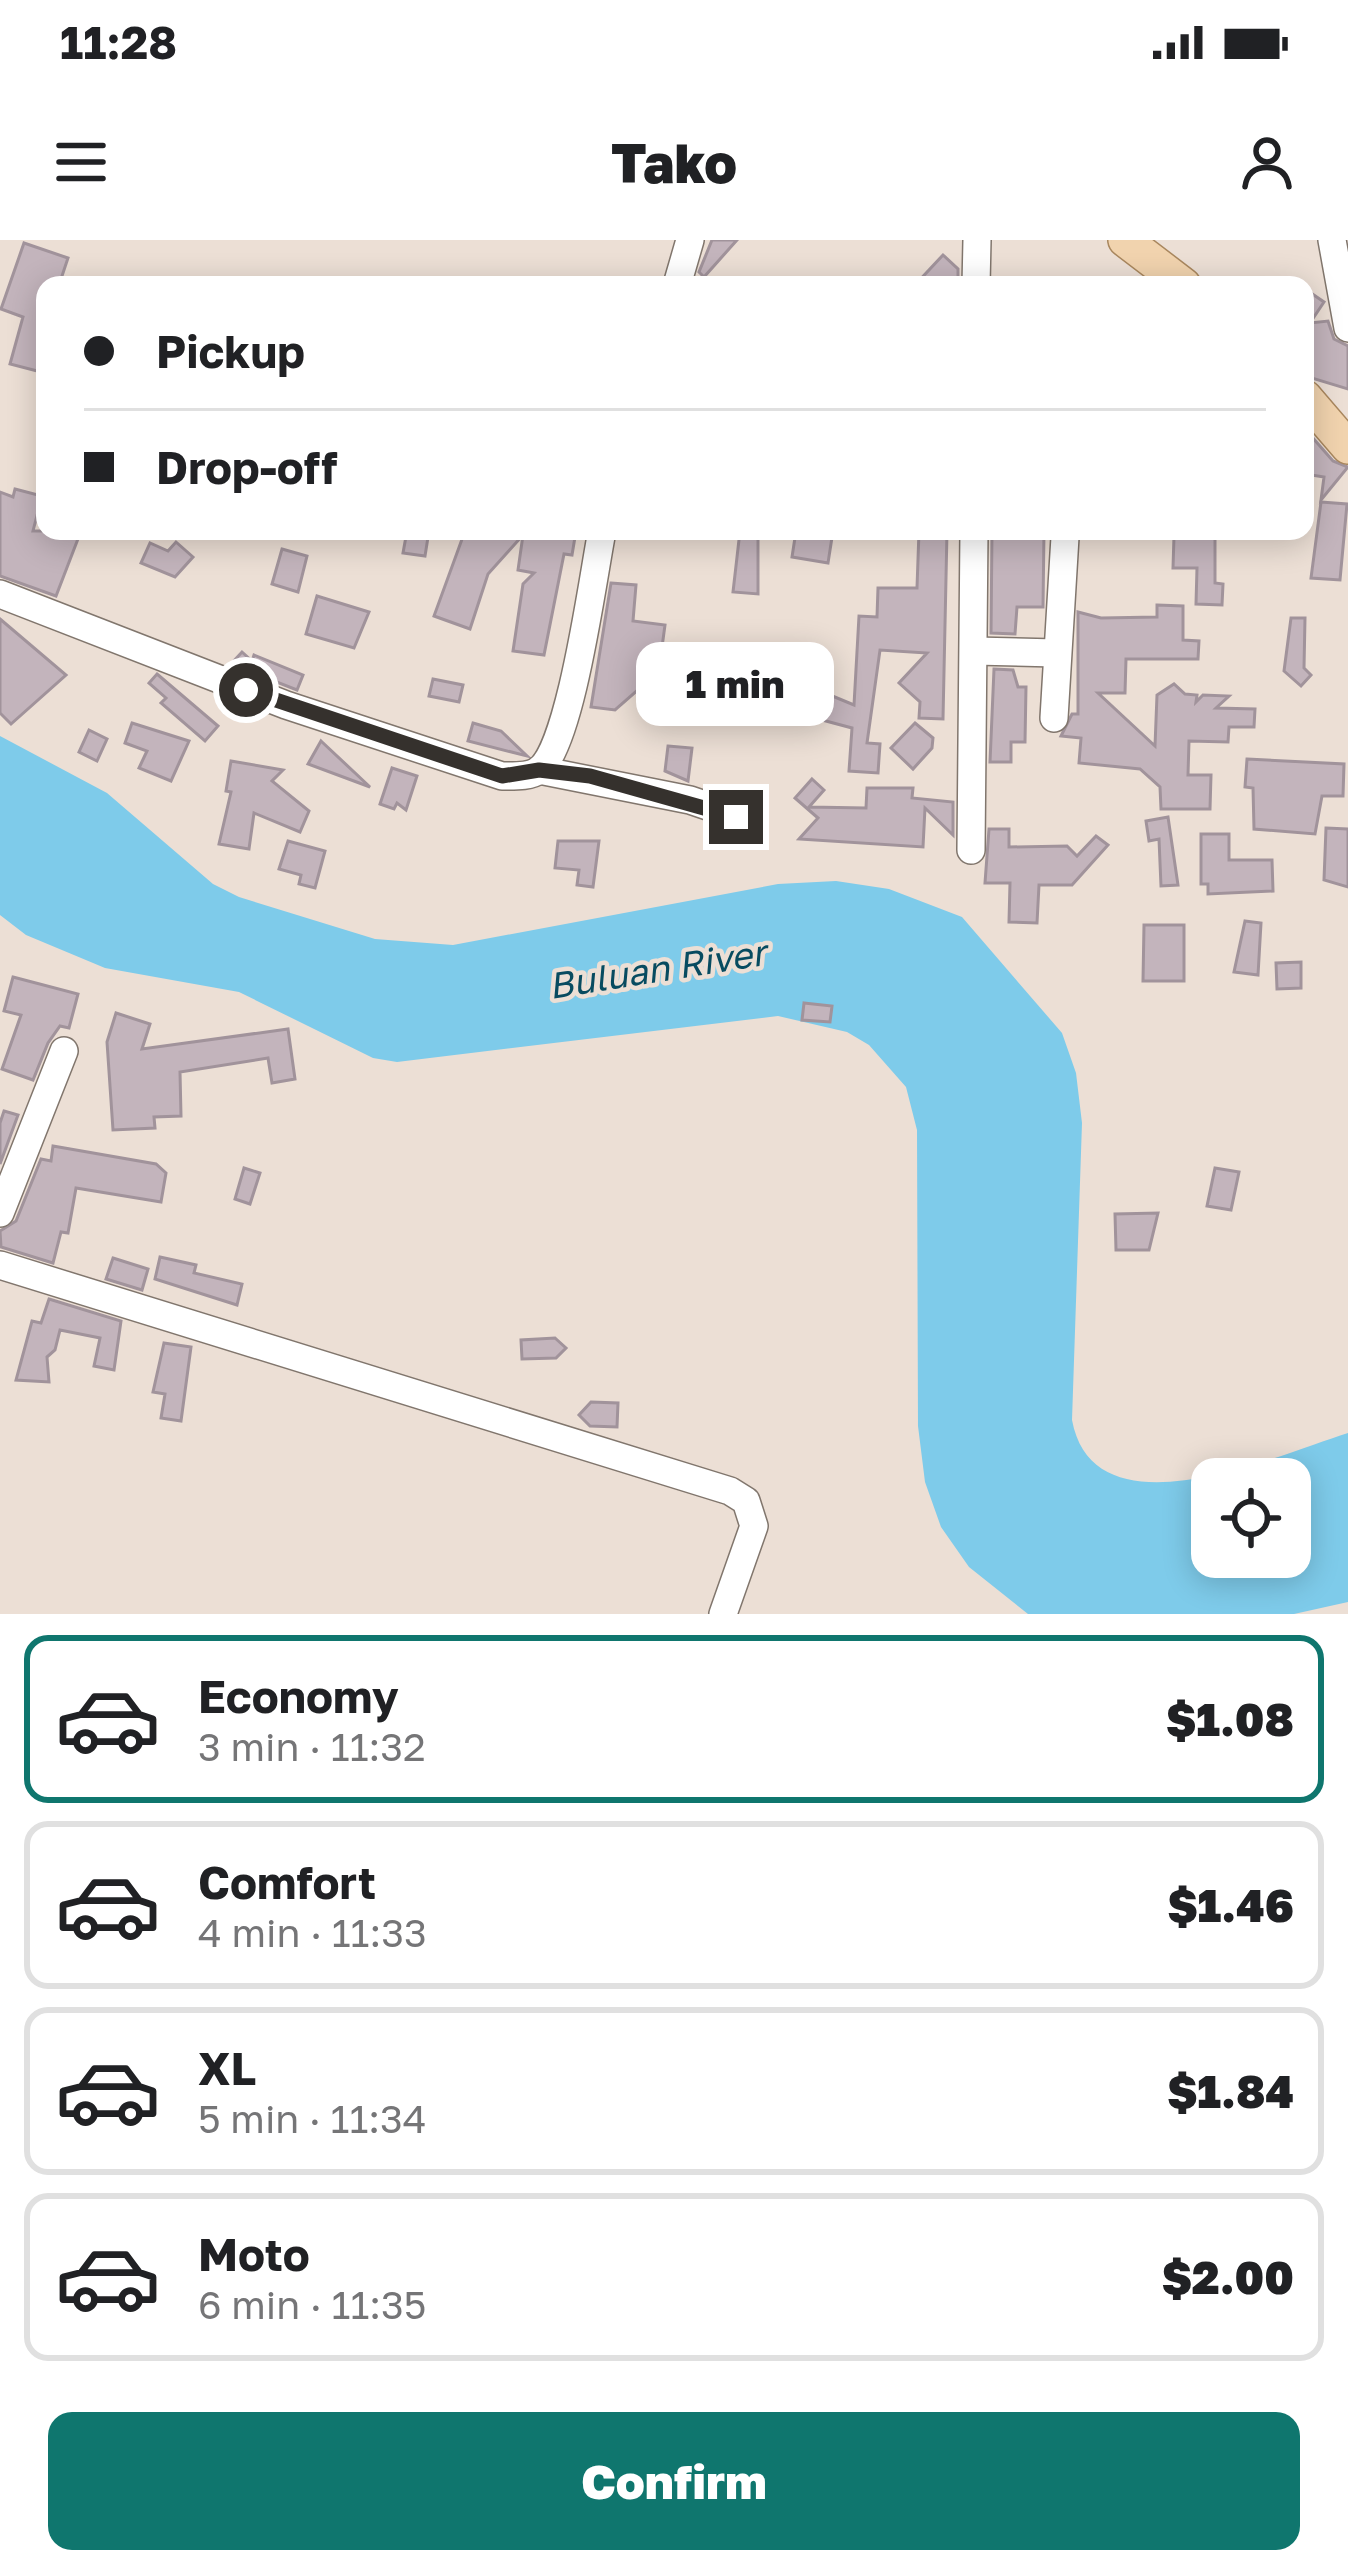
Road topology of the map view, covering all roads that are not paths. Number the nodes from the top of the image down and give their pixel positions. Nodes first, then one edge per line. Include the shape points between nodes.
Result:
1 (690, 240) edge
2 (977, 240) edge
3 (1125, 240) edge
4 (1332, 240) edge
5 (680, 276) edge
6 (976, 276) edge
7 (1172, 276) edge
8 (1348, 328) edge
9 (1314, 407) edge
10 (1348, 447) edge
11 (600, 540) edge
12 (974, 540) edge
13 (1065, 540) edge
14 (0, 594) edge
15 (974, 651) junction
16 (1056, 653) junction
17 (1054, 718) dead end
18 (539, 770) junction
19 (736, 817) dead end
20 (971, 850) dead end
21 (64, 1051) dead end
22 (0, 1214) edge
23 (0, 1265) edge
24 (723, 1614) edge

1 - 5 street
2 - 6 street
3 - 7 main road
4 - 8 street
9 - 10 main road
11 - 18 street via 565,719
12 - 15 street
13 - 16 street
14 - 18 street via 286,705 502,776
15 - 16 street
15 - 20 street
16 - 17 street
18 - 19 street
21 - 22 street
23 - 24 street via 730,1491 746,1501 754,1526

